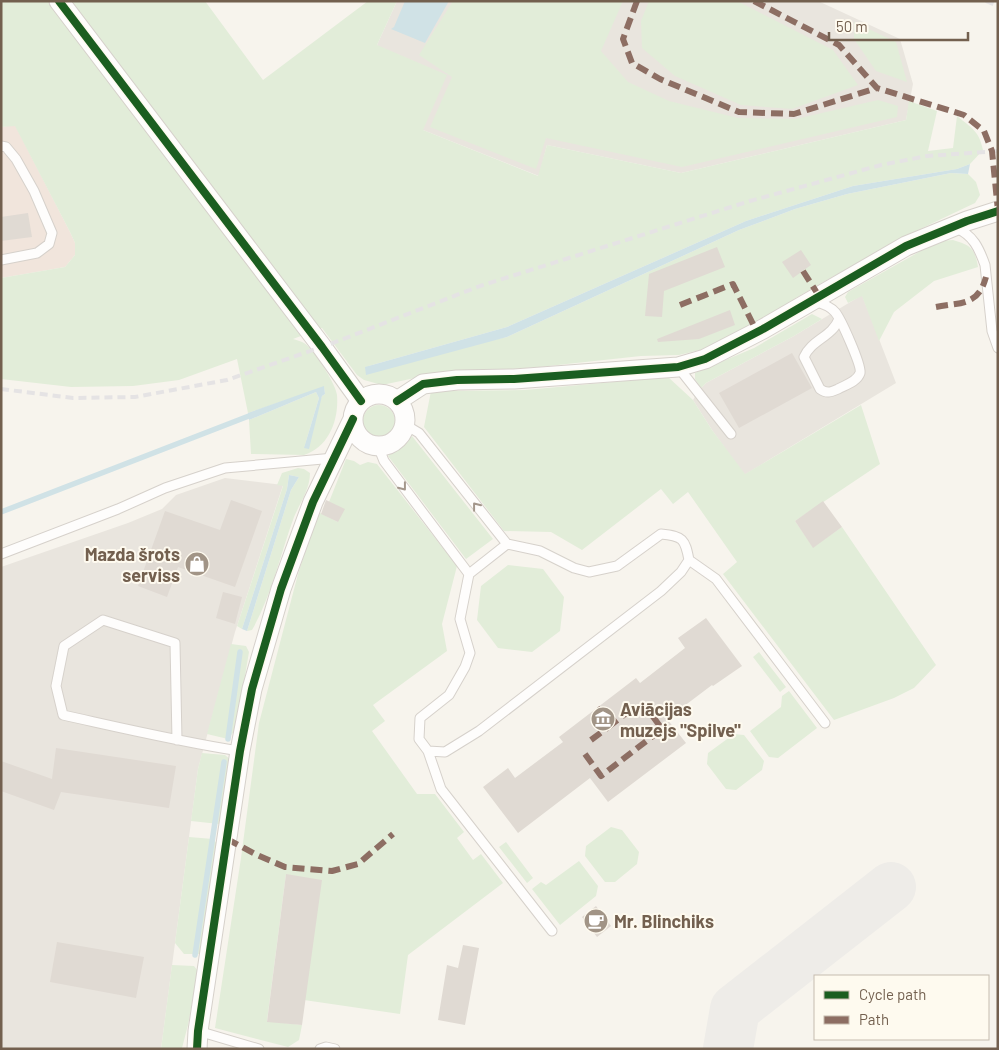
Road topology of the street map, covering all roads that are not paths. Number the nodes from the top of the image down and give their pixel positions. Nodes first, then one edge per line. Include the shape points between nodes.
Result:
1 (59, 1) edge
2 (1, 146) edge
3 (998, 211) edge
4 (954, 227) junction
5 (1, 260) edge
6 (812, 300) junction
7 (840, 319) junction
8 (998, 348) edge
9 (678, 367) junction
10 (361, 401) junction
11 (397, 401) junction
12 (353, 419) junction
13 (404, 424) junction
14 (731, 434) dead end
15 (378, 446) junction
16 (334, 458) junction
17 (507, 544) junction
18 (1, 554) edge
19 (689, 560) junction
20 (469, 574) junction
21 (825, 723) dead end
22 (177, 740) junction
23 (240, 751) junction
24 (428, 751) junction
25 (552, 931) dead end
26 (198, 1040) edge
27 (250, 1048) edge
28 (259, 1049) edge
29 (320, 1049) edge
30 (335, 1049) edge

1 - 10 street
2 - 5 lane via 6,147 16,159 52,233 49,244 37,253
3 - 4 street
4 - 6 street via 906,246
4 - 8 lane via 973,239 982,255 992,331
6 - 7 lane via 827,306
6 - 9 street via 705,359
7 - 7 lane via 860,366 859,376 831,393 824,392 804,357 807,350 836,328
9 - 11 street via 423,384
9 - 14 lane
10 - 11 street via 378,394
10 - 12 street
11 - 13 street via 403,412
12 - 15 street via 357,434
12 - 16 street
13 - 15 street via 400,435 390,443
17 -> 13 lane via 419,433
15 -> 20 lane via 384,461
16 - 18 lane via 225,468 165,488
16 - 23 street via 313,502 281,589 252,689
17 - 19 lane via 540,551 589,572 617,566 661,534 678,536 686,544
17 - 20 lane
19 - 21 lane via 716,579
19 - 24 lane via 661,591 479,731 446,752
20 - 24 lane via 460,619 470,652 449,695 420,718 419,739
22 - 22 lane via 175,644 103,620 64,646 56,686 63,715
22 - 23 lane
23 - 26 street
24 - 25 lane via 441,789
26 - 27 lane
27 - 28 lane
29 - 30 lane

